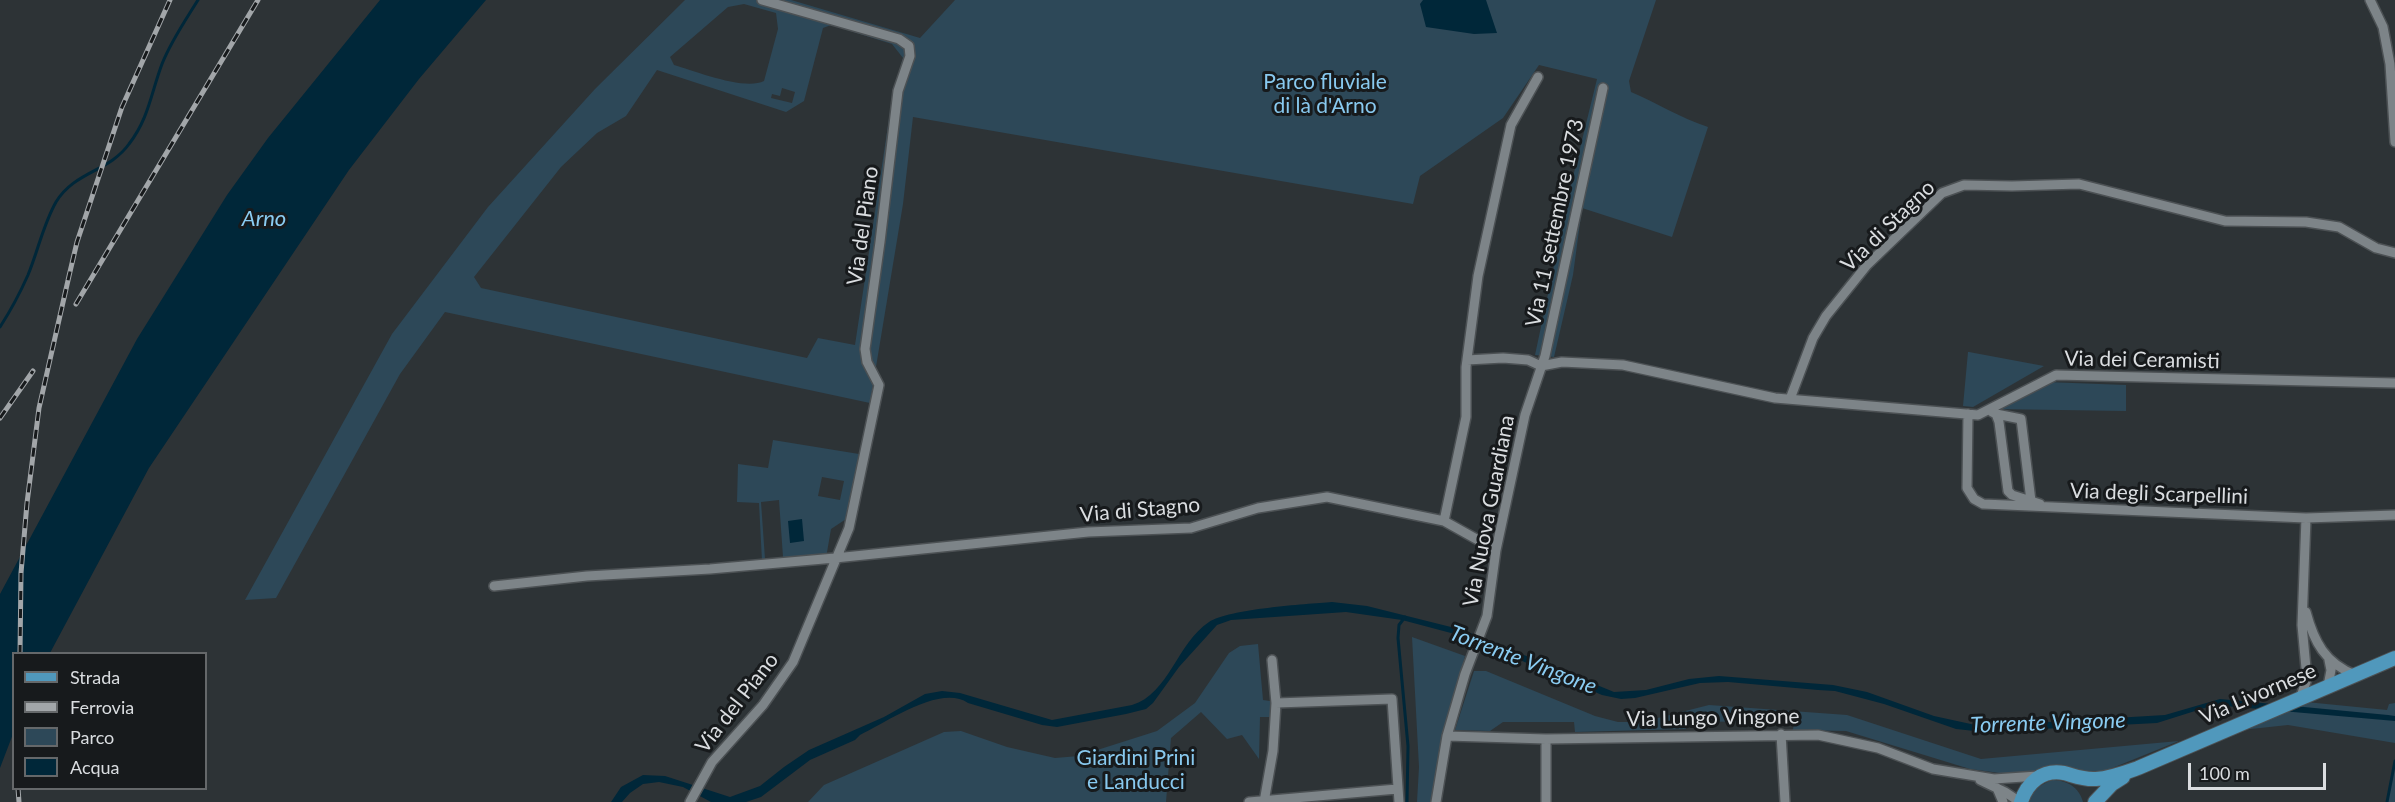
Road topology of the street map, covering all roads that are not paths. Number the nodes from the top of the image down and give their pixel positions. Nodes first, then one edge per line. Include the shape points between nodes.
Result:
1 (762, 0) edge
2 (2370, 0) edge
3 (1538, 77) dead end
4 (1603, 88) dead end
5 (2395, 141) edge
6 (2395, 253) edge
7 (1467, 360) junction
8 (1541, 366) junction
9 (2395, 382) edge
10 (1790, 399) junction
11 (1992, 412) junction
12 (1968, 414) junction
13 (2031, 501) junction
14 (2048, 507) junction
15 (2395, 515) edge
16 (2306, 518) junction
17 (1444, 521) junction
18 (1496, 550) junction
19 (835, 558) junction
20 (495, 586) dead end
21 (2304, 606) junction
22 (2395, 658) edge
23 (1272, 660) dead end
24 (2329, 660) junction
25 (2355, 675) junction
26 (2328, 686) junction
27 (2295, 701) junction
28 (1276, 703) junction
29 (1781, 734) junction
30 (1447, 736) junction
31 (1546, 739) junction
32 (2138, 768) junction
33 (1973, 776) junction
34 (2040, 776) junction
35 (2075, 778) junction
36 (1997, 788) junction
37 (1397, 789) junction
38 (1264, 801) edge
39 (690, 802) edge
40 (1249, 802) edge
41 (1399, 802) edge
42 (1436, 802) edge
43 (1546, 802) edge
44 (1785, 802) edge
45 (2003, 802) edge
46 (2020, 802) edge
47 (2093, 802) edge

1 - 19 street, Via del Piano via 899,39 909,46 910,56 898,91 865,349 879,385 849,528
2 - 5 street via 2383,27 2390,64
3 - 7 street via 1511,125 1478,276
4 - 8 street, Via 11 settembre 1973
6 - 10 street, Via di Stagno via 2376,248 2339,227 2306,222 2225,221 2079,184 1964,185 1942,193 1866,265 1813,338
7 - 8 street via 1528,360
7 - 17 street via 1466,417
8 - 10 street via 1562,362 1623,365
8 - 18 street, Via Nuova Guardiana via 1525,415
9 - 11 street, Via dei Ceramisti via 2056,375
10 - 12 street, Via dei Ceramisti
11 - 12 street, Via dei Ceramisti
11 - 13 street via 2008,490
11 - 13 street via 2021,419
12 - 14 street, Via degli Scarpellini via 1967,488 1974,499 1983,504
13 - 14 street
14 - 16 street, Via degli Scarpellini
15 - 16 street
16 - 21 street
17 - 18 street, Via di Stagno
17 - 19 street, Via di Stagno via 1327,497 1258,508 1191,528 1088,532
18 - 30 street, Via Nuova Guardiana via 1487,616
19 - 20 street
19 - 39 street, Via del Piano via 794,662 708,770
21 - 24 street
21 - 27 street via 2302,643 2307,679
22 - 25 main road, Via Livornese
23 - 28 street
24 - 25 street
24 - 26 street
25 - 26 main road, Via Livornese
26 - 27 main road, Via Livornese
27 - 32 main road, Via Livornese
28 - 37 street via 1392,699
28 - 38 street
29 - 31 street, Via Lungo Vingone
29 - 33 street, Via Lungo Vingone via 1818,735 1878,747 1933,769
29 - 44 street
30 - 31 street, Via Lungo Vingone
30 - 42 street, Via Nuova Guardiana
31 - 43 street
32 - 35 main road, Via Livornese via 2111,777
32 - 47 main road, Via Livornese
33 - 34 street, Via Lungo Vingone
33 - 36 street, Via Lungo Vingone
34 - 35 main road, Via Livornese via 2064,773
34 - 46 main road
35 - 47 main road, Via Livornese
36 - 45 street
36 - 46 street, Via Lungo Vingone
37 - 38 street
37 - 41 street
38 - 40 street

